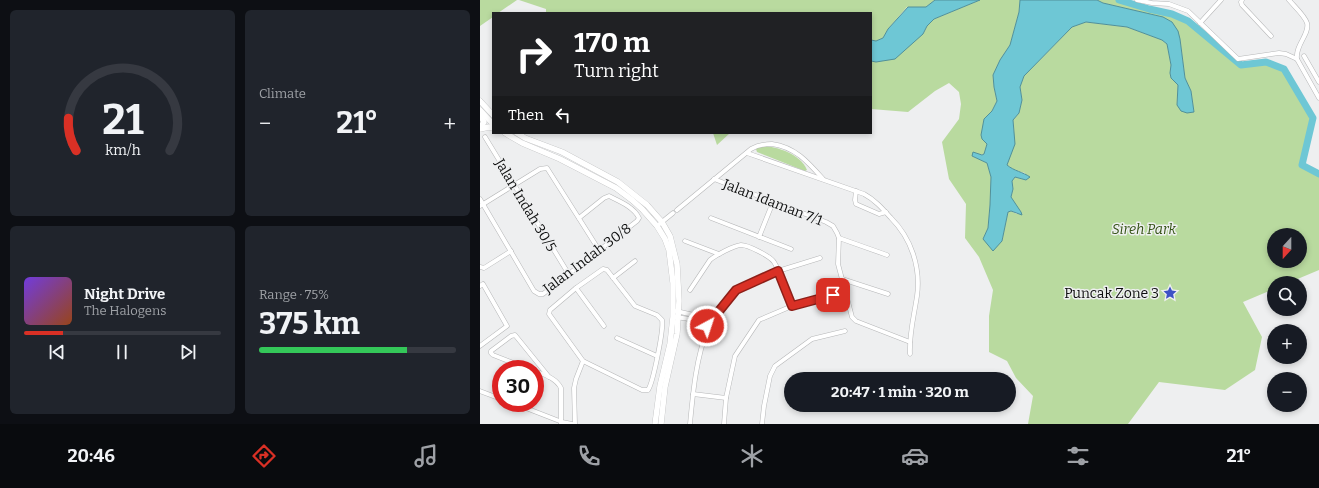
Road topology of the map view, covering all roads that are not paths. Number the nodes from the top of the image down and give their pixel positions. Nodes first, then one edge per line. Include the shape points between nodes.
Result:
1 (1139, 0) edge
2 (1221, 0) edge
3 (1242, 0) edge
4 (1289, 0) edge
5 (1200, 23) junction
6 (1271, 36) dead end
7 (1304, 56) dead end
8 (1297, 60) junction
9 (1311, 68) junction
10 (1304, 72) junction
11 (1319, 82) edge
12 (1319, 98) edge
13 (480, 101) edge
14 (480, 110) edge
15 (480, 114) edge
16 (492, 114) edge
17 (492, 123) edge
18 (492, 125) edge
19 (480, 129) edge
20 (502, 134) edge
21 (507, 134) edge
22 (519, 134) edge
23 (484, 137) dead end
24 (522, 143) junction
25 (747, 153) junction
26 (812, 166) junction
27 (808, 174) junction
28 (714, 179) junction
29 (823, 179) junction
30 (514, 185) junction
31 (856, 191) junction
32 (480, 199) edge
33 (773, 202) junction
34 (481, 205) edge
35 (886, 212) junction
36 (578, 218) junction
37 (711, 218) dead end
38 (659, 224) junction
39 (759, 237) junction
40 (839, 238) junction
41 (685, 241) dead end
42 (791, 249) dead end
43 (599, 250) junction
44 (511, 251) junction
45 (719, 254) junction
46 (887, 255) dead end
47 (820, 258) dead end
48 (635, 261) dead end
49 (480, 267) edge
50 (778, 271) junction
51 (568, 273) junction
52 (613, 278) junction
53 (842, 279) junction
54 (480, 286) edge
55 (576, 288) junction
56 (690, 290) dead end
57 (888, 294) dead end
58 (833, 295) dead end
59 (792, 306) junction
60 (676, 314) junction
61 (711, 321) junction
62 (604, 326) dead end
63 (707, 326) junction
64 (844, 331) dead end
65 (617, 338) dead end
66 (910, 342) junction
67 (480, 346) edge
68 (910, 354) dead end
69 (657, 356) junction
70 (505, 360) edge
71 (535, 360) edge
72 (583, 361) junction
73 (544, 371) edge
74 (544, 375) edge
75 (549, 377) junction
76 (480, 390) edge
77 (692, 394) junction
78 (492, 395) edge
79 (726, 398) junction
80 (535, 412) edge
81 (562, 423) edge
82 (573, 424) edge
83 (655, 424) edge
84 (661, 424) edge
85 (690, 424) edge
86 (724, 424) edge
87 (762, 424) edge

1 - 5 street via 1176,6 1188,11
2 - 5 street
3 - 6 street via 1242,5
4 - 8 street via 1308,24 1296,53
5 - 8 street via 1238,59 1279,53
7 - 9 street
8 - 10 street
9 - 10 street
9 - 11 street
10 - 12 street
13 - 16 main road
14 - 17 main road
15 - 19 main road via 484,122
18 - 19 main road
20 - 24 main road
21 - 24 main road
22 - 38 main road via 562,152 618,182 647,205
23 - 30 street, Jalan Indah 30/5
24 - 38 main road via 616,188
25 - 26 street via 760,144 777,145 794,151
25 - 27 street
25 - 28 street
26 - 27 street
26 - 29 street
27 - 29 street
28 - 33 street, Jalan Idaman 7/1
28 - 38 street
29 - 31 street
30 - 34 street
30 - 36 street via 540,169 548,170
30 - 51 street, Jalan Indah 30/5
31 - 35 street via 871,197
31 - 35 street via 856,204 880,214
32 - 34 street
33 - 39 street
33 - 40 street, Jalan Idaman 7/1 via 831,225
34 - 44 street
35 - 66 street via 905,236 917,270 917,292
36 - 43 street
36 - 43 street, Jalan Indah 30/8 via 609,196 638,216 638,220
37 - 39 street
38 - 60 main road via 670,236 677,264 679,283
39 - 42 street
40 - 46 street
40 - 53 street via 838,260
41 - 45 street
43 - 51 street, Jalan Indah 30/8
44 - 49 street via 484,268
44 - 51 street, Jalan Indah 30/8 via 537,293 543,294
45 - 50 street via 743,246 770,258
45 - 56 street via 710,260
47 - 50 street
48 - 52 street
50 - 59 street
50 - 61 street via 736,290
52 - 55 street via 604,268
52 - 69 street via 635,306 657,315 662,320
53 - 57 street
53 - 66 street via 852,317 856,321
54 - 67 street via 483,284 507,326
55 - 62 street
55 - 72 street via 550,310 549,314
58 - 59 street
59 - 79 street via 759,320 735,356
60 - 61 street via 698,316
60 - 63 street
60 - 83 main road via 660,386
60 - 84 main road via 675,345 665,387
61 - 63 street via 713,326
63 - 77 street
64 - 87 street via 812,339 775,366 770,376
65 - 69 street
66 - 68 street
69 - 72 street via 648,390 642,390
70 - 71 street via 491,353 515,335
72 - 82 street via 574,388
73 - 75 street
74 - 75 street
75 - 81 street via 556,380 561,388
76 - 78 street
77 - 79 street
77 - 85 street
79 - 86 street
80 - 81 street
81 - 82 street

